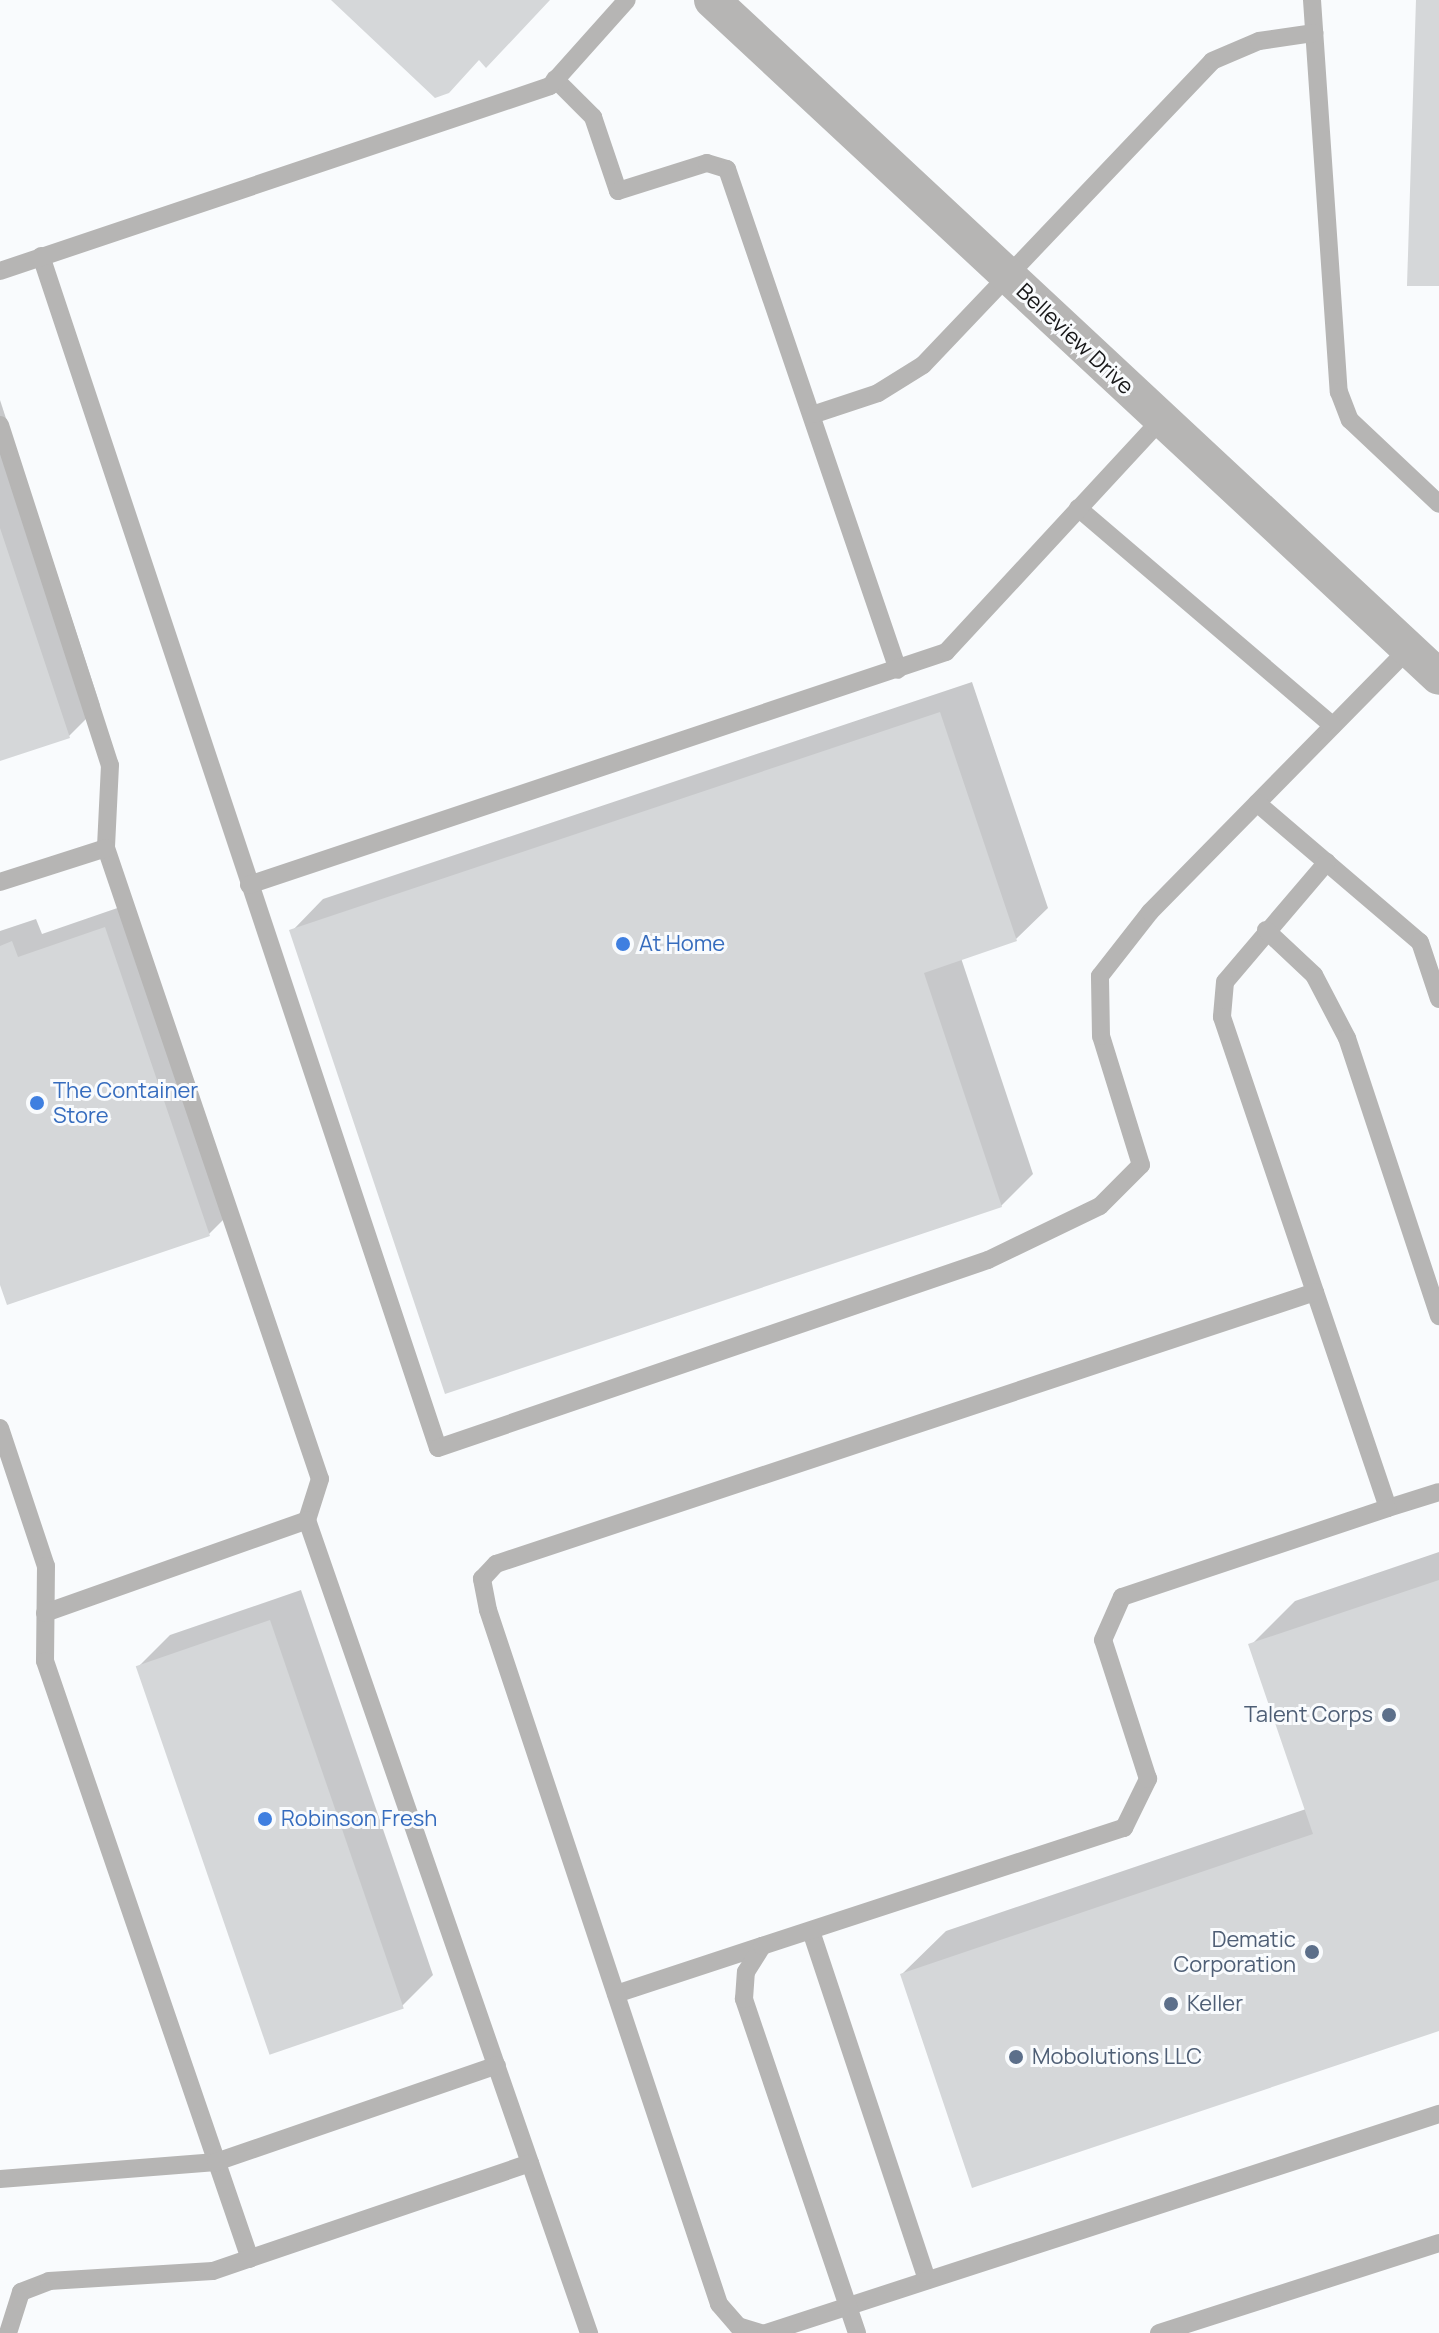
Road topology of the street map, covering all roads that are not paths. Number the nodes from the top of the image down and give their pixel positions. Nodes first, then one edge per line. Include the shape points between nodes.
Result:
1 (627, 0) edge
2 (712, 0) edge
3 (1312, 0) edge
4 (1314, 33) junction
5 (555, 79) junction
6 (41, 256) junction
7 (0, 271) edge
8 (1006, 274) junction
9 (815, 414) junction
10 (1161, 420) junction
11 (0, 425) edge
12 (1439, 504) edge
13 (1078, 508) junction
14 (1409, 648) junction
15 (898, 670) junction
16 (1439, 677) edge
17 (1333, 726) junction
18 (1257, 803) junction
19 (106, 848) junction
20 (1327, 862) junction
21 (0, 882) edge
22 (249, 885) junction
23 (1266, 930) junction
24 (1439, 999) edge
25 (1315, 1292) junction
26 (1439, 1316) edge
27 (0, 1428) edge
28 (1439, 1492) edge
29 (1388, 1508) junction
30 (307, 1520) junction
31 (45, 1613) junction
32 (811, 1931) junction
33 (762, 1946) junction
34 (616, 1994) junction
35 (497, 2065) junction
36 (1439, 2114) edge
37 (216, 2162) junction
38 (530, 2163) junction
39 (0, 2179) edge
40 (1439, 2243) edge
41 (250, 2259) junction
42 (927, 2280) junction
43 (847, 2307) junction
44 (8, 2333) edge
45 (589, 2333) edge
46 (763, 2333) edge
47 (857, 2333) edge
48 (1159, 2333) edge

1 - 5 lane
2 - 8 street, Belleview Drive
3 - 4 lane
4 - 8 lane via 1259,41 1212,61
4 - 12 lane via 1339,392 1350,420
5 - 6 lane via 550,86
5 - 9 lane via 593,117 618,191 707,163 727,169
6 - 7 lane
6 - 22 lane
8 - 9 lane via 923,365 878,393
8 - 10 street, Belleview Drive
9 - 15 lane
10 - 13 lane
10 - 14 street, Belleview Drive
11 - 19 lane via 110,765
13 - 15 lane via 946,652
13 - 17 lane
14 - 16 street, Belleview Drive
14 - 17 lane
15 - 22 lane
17 - 18 lane
18 - 20 lane
18 - 22 lane via 1150,912 1100,976 1101,1036 1141,1165 1100,1206 988,1260 438,1448
19 - 21 lane
19 - 30 lane via 320,1479
20 - 23 lane
20 - 24 lane via 1420,942
23 - 25 lane via 1225,982 1222,1017
23 - 26 lane via 1314,975 1347,1038
25 - 29 lane
25 - 34 lane via 496,1564 482,1579 488,1610
27 - 31 lane via 46,1566
28 - 29 lane
29 - 32 lane via 1122,1597 1103,1640 1148,1779 1124,1828
30 - 31 lane
30 - 35 lane
31 - 37 lane via 45,1661
32 - 33 lane
32 - 42 lane
33 - 34 lane
33 - 43 lane via 746,1972 744,1999
34 - 46 lane via 719,2304 738,2326
35 - 37 lane
35 - 38 lane
36 - 42 lane
37 - 39 lane
37 - 41 lane
38 - 41 lane
38 - 45 lane
40 - 48 lane
41 - 44 lane via 213,2271 49,2281 21,2292
42 - 43 lane
43 - 46 lane
43 - 47 lane

